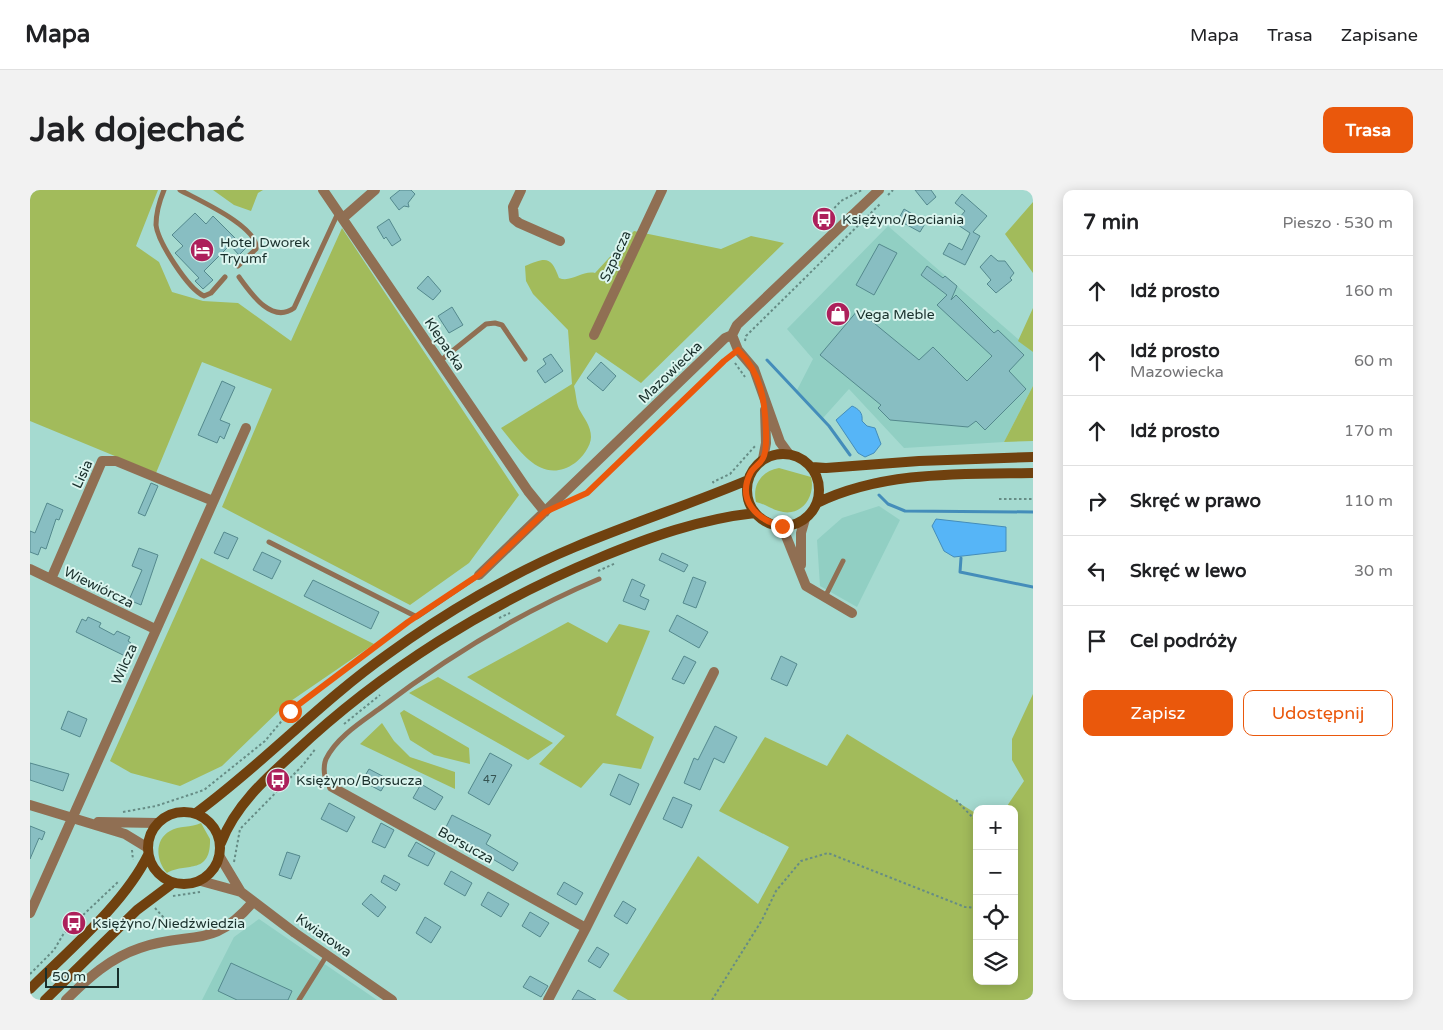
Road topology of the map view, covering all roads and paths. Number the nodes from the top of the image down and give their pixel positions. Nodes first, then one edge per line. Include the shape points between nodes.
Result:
1 (164, 190) edge
2 (180, 190) edge
3 (323, 190) edge
4 (375, 190) edge
5 (521, 190) edge
6 (662, 190) edge
7 (862, 190) edge
8 (893, 190) edge
9 (882, 194) edge
10 (881, 203) dead end
11 (341, 215) junction
12 (824, 219) dead end
13 (560, 241) dead end
14 (238, 266) dead end
15 (225, 277) dead end
16 (239, 278) dead end
17 (594, 335) dead end
18 (732, 335) junction
19 (738, 350) junction
20 (525, 359) dead end
21 (440, 361) junction
22 (765, 402) junction
23 (246, 428) dead end
24 (788, 453) junction
25 (1033, 456) edge
26 (763, 459) junction
27 (812, 467) junction
28 (1033, 473) edge
29 (748, 480) junction
30 (999, 499) dead end
31 (1033, 499) edge
32 (213, 501) junction
33 (569, 501) dead end
34 (817, 503) junction
35 (545, 512) junction
36 (755, 513) junction
37 (805, 519) junction
38 (782, 526) junction
39 (269, 542) dead end
40 (843, 561) dead end
41 (30, 569) edge
42 (801, 571) junction
43 (480, 574) joint
44 (51, 579) junction
45 (599, 579) dead end
46 (825, 598) junction
47 (852, 613) dead end
48 (417, 617) junction
49 (155, 629) junction
50 (714, 672) dead end
51 (332, 787) joint
52 (956, 800) dead end
53 (30, 805) edge
54 (117, 813) dead end
55 (196, 813) junction
56 (973, 818) edge
57 (72, 819) junction
58 (90, 822) junction
59 (157, 823) junction
60 (221, 843) junction
61 (132, 847) dead end
62 (148, 851) junction
63 (220, 857) junction
64 (131, 867) dead end
65 (201, 881) junction
66 (173, 883) junction
67 (240, 892) junction
68 (253, 902) junction
69 (155, 908) dead end
70 (973, 908) edge
71 (30, 913) edge
72 (201, 926) dead end
73 (586, 928) junction
74 (328, 954) junction
75 (30, 989) edge
76 (45, 1000) edge
77 (66, 1000) edge
78 (299, 1000) edge
79 (392, 1000) edge
80 (548, 1000) edge
81 (712, 1000) edge

1 - 15 lane via 158,204 156,226 181,274 204,296
2 - 14 lane via 238,222 255,240 256,248
3 - 11 street, Klepacka
4 - 11 street
5 - 13 street via 514,207 514,219
6 - 17 street, Szpacza
7 - 12 path via 841,201
8 - 9 path
9 - 18 street, Mazowiecka via 737,325
10 - 19 path via 746,336
11 - 16 lane via 294,308 286,314 270,310
11 - 21 street, Klepacka
18 - 19 street
18 - 35 street, Mazowiecka via 724,338
19 - 22 street via 754,369
19 - 33 path via 587,493
20 - 21 lane via 502,325 495,323 486,324
21 - 35 street, Klepacka
22 - 24 street via 780,442
22 - 26 street
23 - 32 street, Wilcza
24 - 26 main road
24 - 27 main road
25 - 27 main road
26 - 29 main road
27 - 34 main road via 818,481
28 - 34 main road via 898,480 837,493
29 - 36 main road via 747,497
29 - 55 main road via 573,547 445,616 353,680
30 - 31 path
32 - 44 street, Lisia via 116,461 102,461
32 - 49 street, Wilcza
34 - 37 main road
35 - 43 street, Mazowiecka
36 - 38 main road via 767,522
36 - 60 main road via 687,525 629,546 524,593 403,664 345,708 265,779 228,824
37 - 38 main road
37 - 42 street via 801,533
38 - 42 street
39 - 48 lane
40 - 46 lane
41 - 44 street, Wiewiórcza
42 - 46 street via 806,586
43 - 48 lane
44 - 49 street, Wiewiórcza
45 - 51 lane via 535,609 462,651 363,721 337,744 326,759 325,777
46 - 47 street
48 - 54 path via 290,711 265,741 204,790 156,806
49 - 57 street, Wilcza
50 - 73 street
51 - 73 street, Borsucza
52 - 56 path
53 - 57 street
55 - 59 main road via 182,811
55 - 60 main road via 213,825
57 - 58 street
57 - 71 street, Wilcza
58 - 59 street
58 - 62 street via 125,834
59 - 62 main road via 149,839
60 - 63 main road
61 - 64 path
62 - 66 main road via 157,872
62 - 75 main road via 140,871 119,897
63 - 65 main road via 213,871
63 - 67 street, Kwiatowa
65 - 66 main road via 188,885
65 - 67 street, Kwiatowa
66 - 76 main road via 137,910
67 - 68 street, Kwiatowa
68 - 74 street, Kwiatowa
68 - 77 street via 220,932 155,943 123,954 90,976
69 - 72 path via 174,929
70 - 81 path via 828,853 801,861 776,891 762,920
73 - 80 street
74 - 78 lane
74 - 79 street, Kwiatowa

